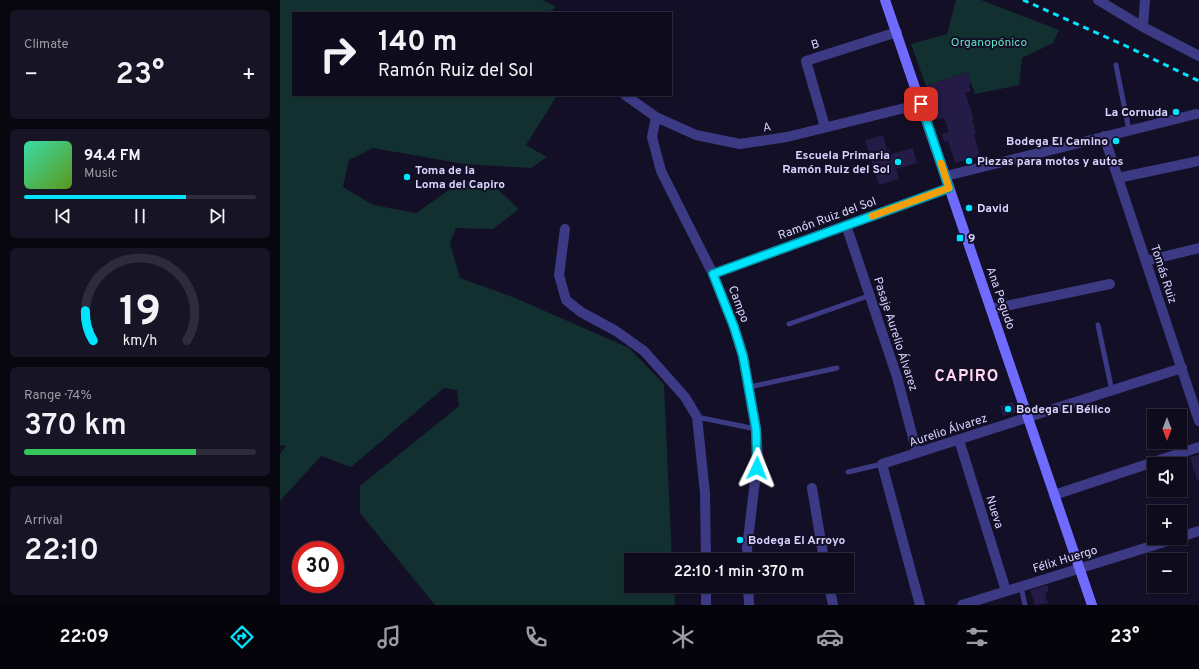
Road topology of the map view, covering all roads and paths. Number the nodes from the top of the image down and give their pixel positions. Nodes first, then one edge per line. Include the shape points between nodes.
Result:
1 (885, 0) edge
2 (1098, 0) edge
3 (1145, 2) edge
4 (1130, 19) junction
5 (1143, 27) junction
6 (897, 32) junction
7 (1199, 56) edge
8 (1116, 65) dead end
9 (626, 96) edge
10 (921, 104) junction
11 (1196, 114) dead end
12 (656, 117) junction
13 (825, 127) junction
14 (1128, 130) junction
15 (1104, 136) junction
16 (1199, 161) edge
17 (946, 176) junction
18 (1118, 178) junction
19 (949, 188) junction
20 (846, 225) junction
21 (565, 229) dead end
22 (1199, 248) edge
23 (1146, 261) junction
24 (713, 274) junction
25 (1110, 284) dead end
26 (871, 295) junction
27 (991, 309) junction
28 (789, 324) dead end
29 (1098, 325) dead end
30 (837, 368) dead end
31 (1182, 368) junction
32 (749, 387) junction
33 (1112, 391) junction
34 (697, 417) junction
35 (1028, 418) junction
36 (1199, 421) edge
37 (756, 429) junction
38 (959, 440) junction
39 (1199, 447) edge
40 (917, 453) junction
41 (882, 464) junction
42 (848, 472) dead end
43 (812, 488) dead end
44 (1054, 495) junction
45 (1199, 531) edge
46 (1187, 535) edge
47 (1154, 545) edge
48 (706, 553) edge
49 (747, 553) edge
50 (823, 553) edge
51 (1079, 568) junction
52 (1021, 587) junction
53 (1006, 591) junction
54 (706, 593) edge
55 (748, 593) edge
56 (830, 593) edge
57 (706, 605) edge
58 (749, 605) edge
59 (833, 605) edge
60 (920, 605) edge
61 (962, 605) edge
62 (1025, 605) edge
63 (1092, 605) edge

1 - 6 street, Ana Pegudo
2 - 4 street
3 - 4 street
3 - 5 street
4 - 5 street
5 - 7 street
6 - 10 street, Ana Pegudo
6 - 13 street, B via 806,61
8 - 14 lane
9 - 12 street, A
10 - 13 street, A
10 - 17 street, Ana Pegudo
11 - 14 street
12 - 13 street, A via 696,135 740,144
12 - 24 street, Campo via 652,137 661,171
14 - 15 street
15 - 17 street
15 - 18 street, Tomás Ruiz
16 - 18 street
17 - 19 street, Ana Pegudo
18 - 23 street, Tomás Ruiz
19 - 20 street, Ramón Ruiz del Sol
19 - 27 street, Ana Pegudo
20 - 24 street, Ramón Ruiz del Sol
20 - 26 street, Pasaje Aurelio Álvarez
21 - 34 street via 558,275 566,300 644,352 685,397
22 - 23 street
23 - 31 street, Tomás Ruiz
24 - 32 street, Campo via 734,327
25 - 27 street
26 - 28 lane
26 - 40 street, Pasaje Aurelio Álvarez via 898,376
27 - 35 street, Ana Pegudo
29 - 33 lane
30 - 32 lane
31 - 33 street, Aurelio Álvarez
31 - 36 street, Tomás Ruiz
32 - 37 street, Campo
33 - 35 street, Aurelio Álvarez
34 - 37 lane
34 - 48 street via 705,493
35 - 38 street, Aurelio Álvarez
35 - 44 street, Ana Pegudo
37 - 49 street, Campo via 758,456
38 - 40 street, Aurelio Álvarez
38 - 53 street, Nueva
39 - 44 street
40 - 41 street, Aurelio Álvarez
41 - 42 lane
41 - 60 street
43 - 50 street
44 - 51 street, Ana Pegudo
45 - 46 street
47 - 51 street, Félix Huergo
51 - 52 street, Félix Huergo
51 - 63 street, Ana Pegudo
52 - 53 street, Félix Huergo
52 - 62 lane
53 - 61 street, Félix Huergo
54 - 57 street
55 - 58 street
56 - 59 street

